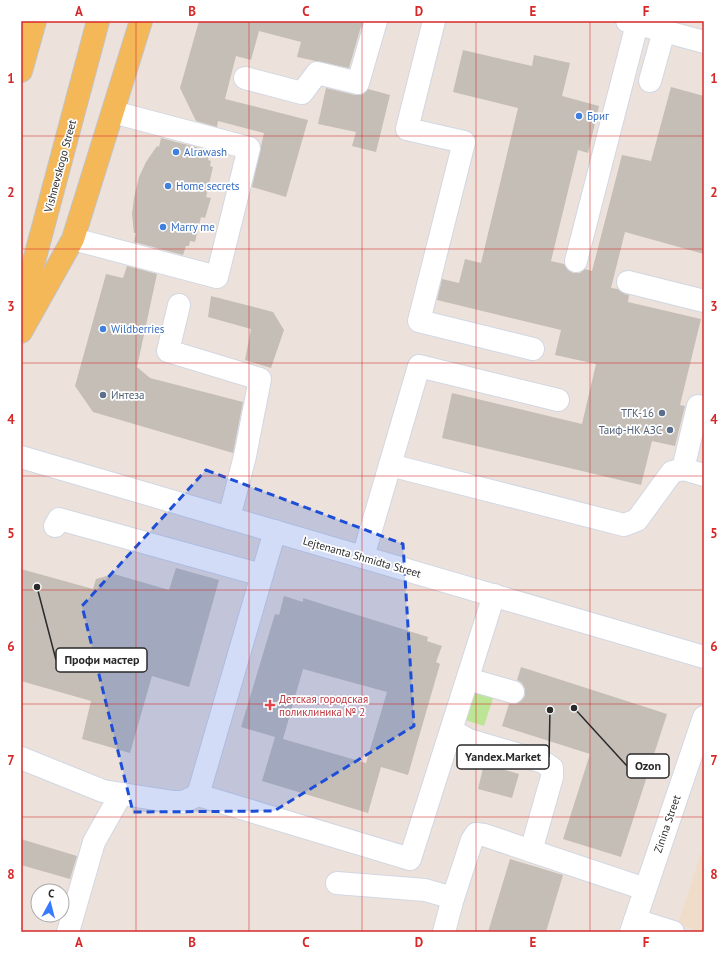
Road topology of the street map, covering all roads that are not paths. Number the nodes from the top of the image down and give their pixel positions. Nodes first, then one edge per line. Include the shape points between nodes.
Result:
1 (35, 21) edge
2 (98, 21) edge
3 (141, 21) edge
4 (376, 21) edge
5 (434, 21) edge
6 (632, 22) edge
7 (664, 31) junction
8 (704, 42) edge
9 (21, 71) edge
10 (245, 78) dead end
11 (650, 81) dead end
12 (113, 112) junction
13 (73, 239) junction
14 (576, 261) dead end
15 (628, 282) dead end
16 (704, 301) edge
17 (179, 305) dead end
18 (21, 310) edge
19 (21, 332) edge
20 (533, 349) dead end
21 (558, 400) dead end
22 (698, 406) dead end
23 (21, 457) edge
24 (390, 465) junction
25 (683, 469) junction
26 (704, 475) edge
27 (229, 518) junction
28 (55, 526) dead end
29 (276, 531) junction
30 (363, 557) junction
31 (262, 575) junction
32 (494, 595) junction
33 (704, 657) edge
34 (468, 679) junction
35 (513, 692) dead end
36 (704, 717) edge
37 (451, 730) junction
38 (21, 758) edge
39 (121, 794) junction
40 (198, 795) junction
41 (531, 851) junction
42 (337, 883) dead end
43 (645, 889) junction
44 (453, 898) junction
45 (633, 926) edge
46 (68, 932) edge
47 (444, 932) edge
48 (673, 932) edge

1 - 9 main road
2 - 18 main road, Vishnevskogo Street
3 - 12 main road
4 - 10 street via 358,83 317,73 302,93
5 - 20 street via 407,129 464,142 420,322
6 - 7 street
6 - 14 street
7 - 8 street
7 - 11 street
12 - 13 main road
12 - 13 street via 249,148 217,277
13 - 19 main road
15 - 16 street
17 - 27 street via 168,351 260,379 245,456
21 - 24 street via 419,366
22 - 25 street
23 - 27 street, Lejtenanta Shmidta Street
24 - 25 street via 624,525 636,520 672,472
24 - 30 street
25 - 26 street
27 - 29 street, Lejtenanta Shmidta Street
28 - 31 street via 59,519
29 - 30 street, Lejtenanta Shmidta Street
29 - 31 street
30 - 32 street, Lejtenanta Shmidta Street
31 - 40 street
32 - 33 street, Lejtenanta Shmidta Street
32 - 34 street
34 - 35 street
34 - 37 street
36 - 43 street, Zinina Street
37 - 40 street via 410,859
37 - 41 street via 469,740 543,762 552,768 552,777
38 - 39 street via 103,791
39 - 40 street via 183,802
39 - 46 street via 94,842
41 - 43 street
41 - 44 street via 476,834
42 - 44 street via 425,890
43 - 45 street, Zinina Street
44 - 47 street
45 - 48 street

